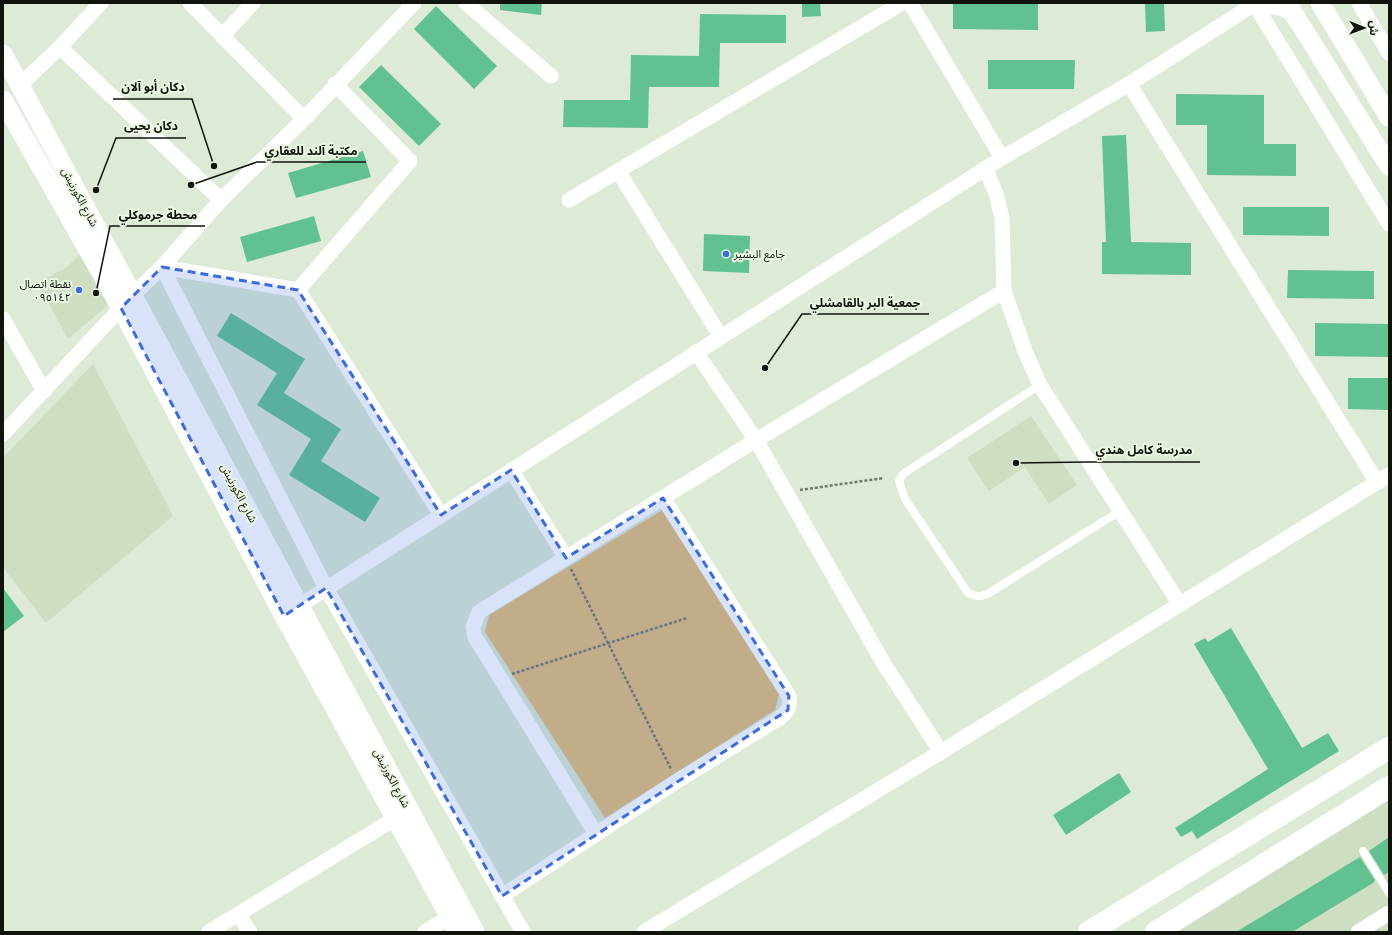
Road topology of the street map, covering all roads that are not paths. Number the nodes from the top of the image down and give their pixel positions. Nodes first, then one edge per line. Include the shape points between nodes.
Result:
1 (101, 3) edge
2 (190, 3) edge
3 (253, 3) edge
4 (414, 3) edge
5 (466, 3) edge
6 (902, 3) edge
7 (910, 3) edge
8 (1320, 3) edge
9 (1359, 3) edge
10 (1255, 4) edge
11 (1291, 9) edge
12 (222, 36) junction
13 (60, 46) junction
14 (1389, 53) edge
15 (3, 54) edge
16 (551, 76) dead end
17 (335, 84) junction
18 (1129, 84) junction
19 (20, 85) junction
20 (3, 100) edge
21 (1389, 117) edge
22 (304, 119) junction
23 (1002, 158) junction
24 (1389, 166) edge
25 (985, 168) junction
26 (618, 171) junction
27 (221, 200) junction
28 (569, 200) dead end
29 (1389, 224) edge
30 (162, 268) junction
31 (298, 290) junction
32 (1004, 290) junction
33 (127, 301) junction
34 (3, 319) edge
35 (721, 337) junction
36 (696, 352) junction
37 (1040, 385) junction
38 (44, 391) junction
39 (3, 434) edge
40 (756, 440) junction
41 (511, 470) junction
42 (1383, 479) edge
43 (663, 498) junction
44 (1120, 511) junction
45 (441, 515) junction
46 (566, 558) junction
47 (326, 588) junction
48 (1179, 603) junction
49 (300, 605) junction
50 (284, 616) junction
51 (1389, 748) edge
52 (941, 752) junction
53 (1389, 787) edge
54 (396, 818) junction
55 (596, 834) junction
56 (1363, 851) dead end
57 (1389, 892) edge
58 (502, 896) junction
59 (1389, 913) edge
60 (238, 914) junction
61 (454, 924) edge
62 (1093, 931) edge
63 (1161, 931) edge
64 (209, 932) edge
65 (250, 932) edge
66 (425, 932) edge
67 (475, 932) edge
68 (522, 932) edge
69 (644, 932) edge
70 (1358, 932) edge

1 - 13 street
2 - 12 street
3 - 12 street
4 - 17 street
5 - 16 street
6 - 26 street
7 - 23 street
8 - 21 street
9 - 14 street
10 - 11 street
10 - 18 street
10 - 29 street
11 - 24 street
12 - 22 street
13 - 19 street
13 - 27 street
15 - 19 street, شارع الكورنيش
17 - 22 street
17 - 31 street via 410,161
18 - 23 street
18 - 42 street
19 - 20 street
19 - 33 street, شارع الكورنيش
20 - 33 street, شارع الكورنيش
22 - 27 street
23 - 25 street
25 - 32 street via 997,196 1002,219
25 - 35 street
26 - 28 street
26 - 35 street
27 - 30 street
30 - 31 street
30 - 33 street
30 - 47 street
31 - 45 street
32 - 37 street
32 - 40 street
33 - 38 street
33 - 49 street, شارع الكورنيش
33 - 50 street, شارع الكورنيش
34 - 38 street
35 - 36 street
36 - 40 street
36 - 41 street
37 - 44 street
37 - 44 lane via 903,474 899,481 905,499 968,593 974,596 989,593
38 - 39 street
40 - 43 street
40 - 52 street via 884,664
41 - 45 street
41 - 46 street
42 - 48 street
43 - 46 street
43 - 55 street via 788,696 790,706 785,714
44 - 48 street
45 - 47 street
46 - 55 street via 479,612 473,627 475,637
47 - 49 street
47 - 58 street
48 - 52 street
49 - 50 street
49 - 67 street, شارع الكورنيش
50 - 54 street, شارع الكورنيش
51 - 62 main road
52 - 69 street
53 - 63 main road
54 - 60 street
54 - 61 street, شارع الكورنيش
55 - 58 street
56 - 57 lane
58 - 68 street
59 - 70 street
60 - 64 street
60 - 65 street
61 - 66 street

